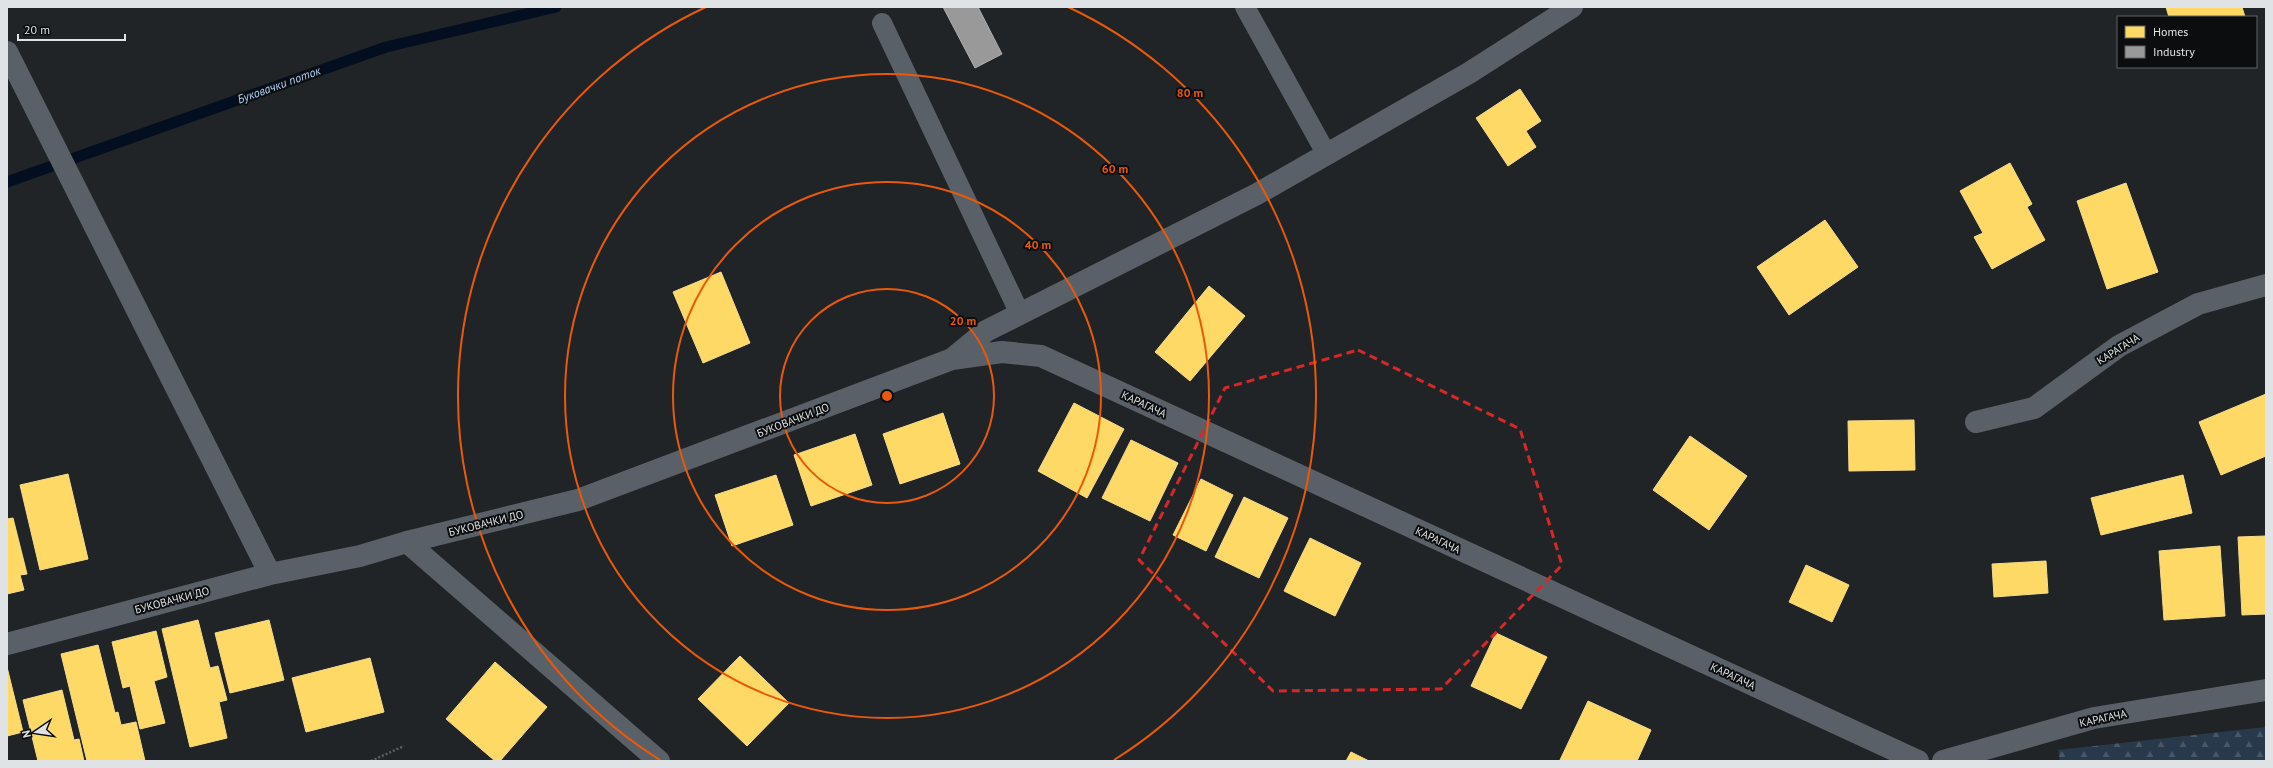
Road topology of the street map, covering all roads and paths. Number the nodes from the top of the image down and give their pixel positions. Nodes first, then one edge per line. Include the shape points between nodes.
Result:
1 (1245, 7) edge
2 (1572, 7) edge
3 (882, 23) dead end
4 (7, 52) edge
5 (1327, 155) junction
6 (2266, 285) edge
7 (1020, 314) junction
8 (952, 359) junction
9 (1976, 422) dead end
10 (407, 542) junction
11 (270, 574) junction
12 (7, 644) edge
13 (2266, 690) edge
14 (404, 746) dead end
15 (371, 761) edge
16 (659, 761) edge
17 (1918, 761) edge
18 (1944, 761) edge

1 - 5 lane
2 - 5 street via 1469,73
3 - 7 lane
4 - 11 street
5 - 7 street via 1257,194
6 - 9 street, КАРАГАЧА via 2198,304 2119,346 2034,408
7 - 8 street via 986,331
8 - 10 street, БУКОВАЧКИ ДО via 578,500
8 - 17 street, КАРАГАЧА via 1002,352 1041,356
10 - 11 street, БУКОВАЧКИ ДО via 360,556
10 - 16 street
11 - 12 street, БУКОВАЧКИ ДО
13 - 18 street, КАРАГАЧА via 2094,718
14 - 15 path

